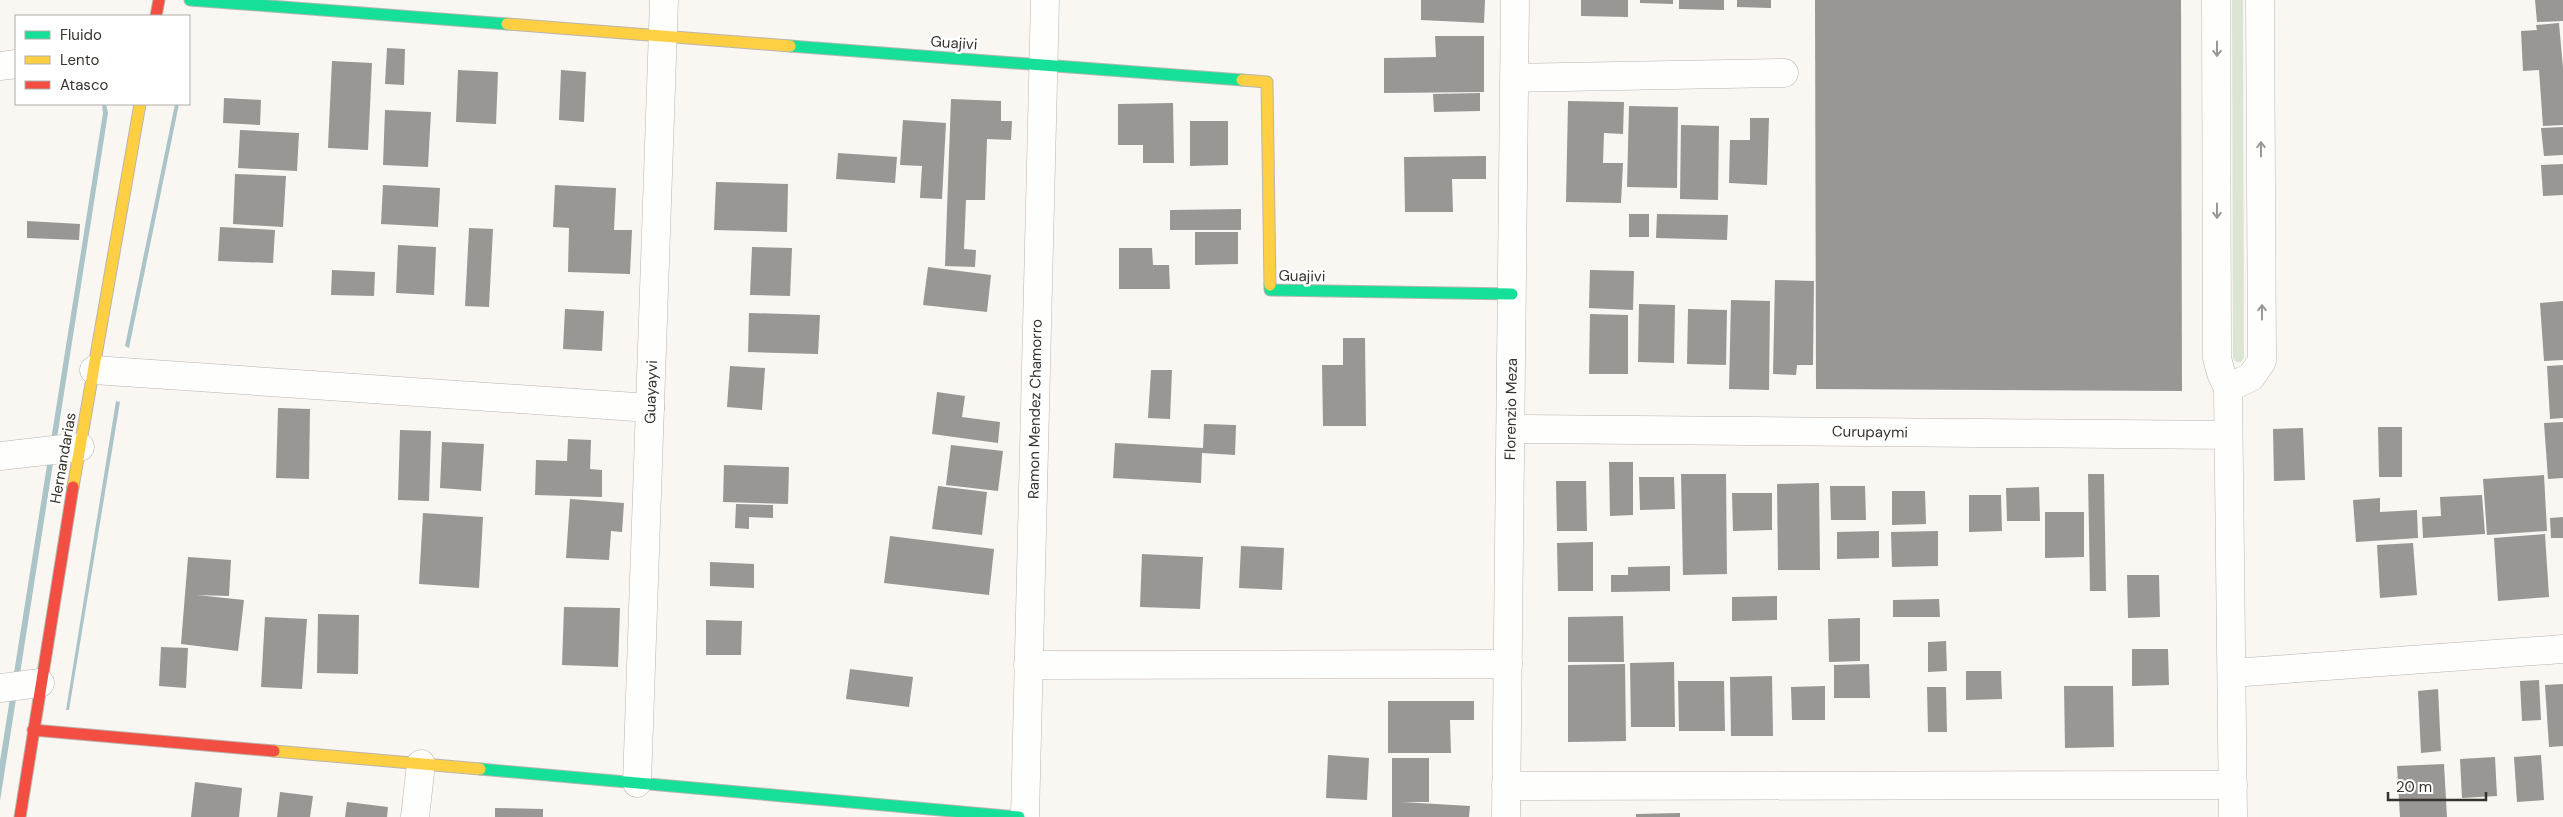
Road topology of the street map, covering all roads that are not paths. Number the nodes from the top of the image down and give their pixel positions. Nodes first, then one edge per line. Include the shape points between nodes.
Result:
1 (158, 0) edge
2 (190, 0) edge
3 (664, 0) edge
4 (1045, 0) edge
5 (1515, 0) edge
6 (2216, 0) edge
7 (2260, 0) edge
8 (156, 15) edge
9 (663, 36) junction
10 (15, 64) edge
11 (1043, 65) junction
12 (0, 66) edge
13 (1784, 73) dead end
14 (1515, 78) junction
15 (140, 105) edge
16 (1512, 294) junction
17 (94, 370) junction
18 (2228, 388) junction
19 (650, 408) junction
20 (1511, 429) junction
21 (2228, 435) junction
22 (80, 447) junction
23 (0, 456) edge
24 (2563, 649) edge
25 (1508, 664) junction
26 (1028, 665) junction
27 (2232, 673) junction
28 (40, 683) junction
29 (0, 688) edge
30 (33, 730) junction
31 (421, 764) junction
32 (637, 783) junction
33 (2233, 785) junction
34 (1506, 786) junction
35 (20, 817) edge
36 (415, 817) edge
37 (1019, 817) edge
38 (1025, 817) edge
39 (1506, 817) edge
40 (2233, 817) edge

1 - 8 street
2 - 9 street, Guajivi
3 - 9 street, Guayayvi
4 - 11 street, Ramon Mendez Chamorro
5 - 14 street, Florenzio Meza
6 -> 18 street via 2217,358
18 -> 7 street via 2251,376 2262,361
9 - 11 street, Guajivi
9 - 19 street, Guayayvi
10 - 12 street
11 - 16 street, Guajivi via 1267,82 1270,290
11 - 26 street, Ramon Mendez Chamorro
13 - 14 street
14 - 16 street, Florenzio Meza
15 - 17 street, Hernandarias
16 - 20 street, Florenzio Meza
17 - 19 street
17 - 22 street, Hernandarias
18 - 21 street
19 - 32 street, Guayayvi
20 - 21 street, Curupaymi
20 - 25 street, Florenzio Meza
21 - 27 street
22 - 23 street
22 - 28 street, Hernandarias
24 - 27 street
25 - 26 street
25 - 34 street, Florenzio Meza
26 - 38 street, Ramon Mendez Chamorro
27 - 33 street
28 - 29 street
28 - 30 street, Hernandarias
30 - 31 street
30 - 35 street, Hernandarias
31 - 32 street
31 - 36 street
32 - 37 street
33 - 34 street
33 - 40 street
34 - 39 street, Florenzio Meza

